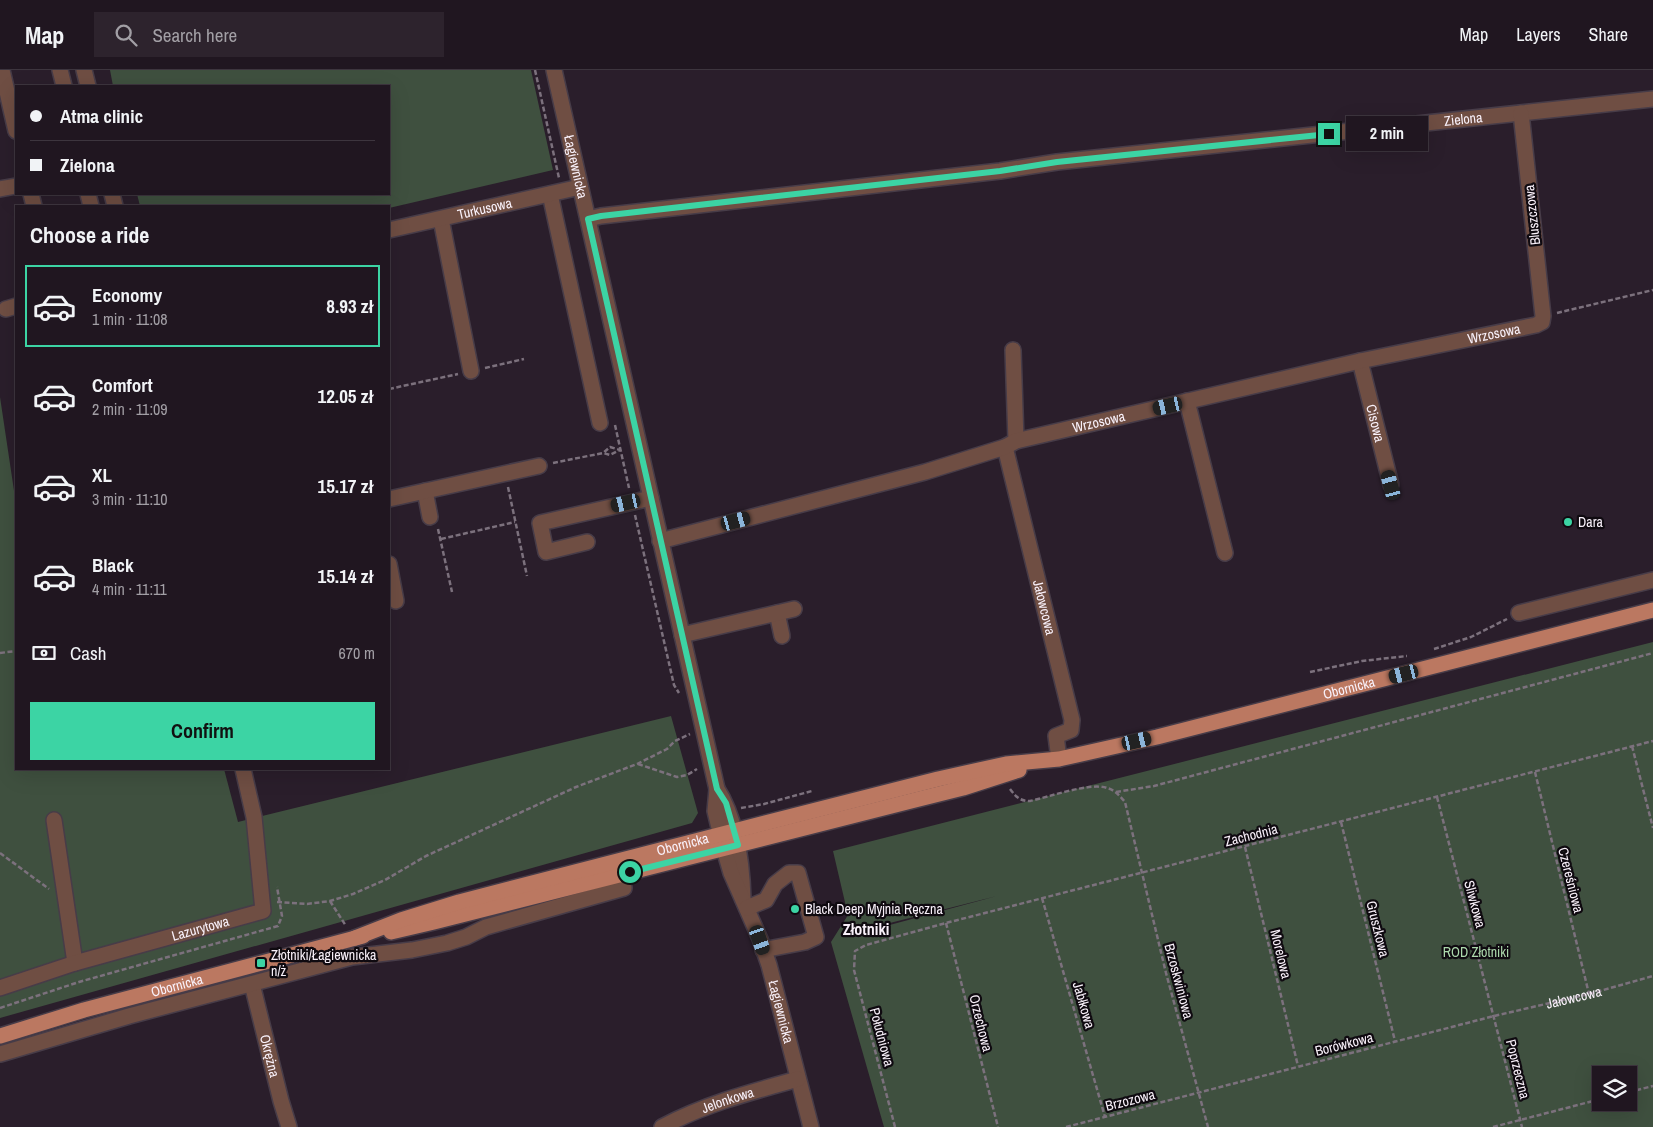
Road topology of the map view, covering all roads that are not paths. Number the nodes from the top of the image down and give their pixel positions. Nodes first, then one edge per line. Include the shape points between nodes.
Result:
1 (2, 70) edge
2 (60, 70) edge
3 (84, 70) edge
4 (554, 70) edge
5 (64, 85) edge
6 (88, 85) edge
7 (1653, 99) edge
8 (1521, 113) junction
9 (15, 127) edge
10 (15, 186) edge
11 (580, 187) junction
12 (0, 189) edge
13 (555, 189) junction
14 (440, 218) junction
15 (588, 219) junction
16 (390, 230) edge
17 (1542, 319) joint
18 (1013, 350) dead end
19 (1360, 361) junction
20 (471, 371) dead end
21 (1187, 401) junction
22 (600, 423) dead end
23 (1011, 444) junction
24 (539, 466) road end
25 (1391, 485) dead end
26 (425, 491) junction
27 (651, 498) junction
28 (390, 499) edge
29 (430, 517) road end
30 (660, 541) junction
31 (587, 542) dead end
32 (1225, 553) dead end
33 (390, 569) edge
34 (1653, 580) edge
35 (396, 602) dead end
36 (794, 609) dead end
37 (1653, 610) edge
38 (1519, 612) road end
39 (777, 613) junction
40 (682, 635) junction
41 (782, 636) dead end
42 (1052, 760) junction
43 (243, 770) edge
44 (54, 820) dead end
45 (729, 840) junction
46 (624, 888) dead end
47 (745, 904) junction
48 (764, 950) junction
49 (75, 963) junction
50 (252, 984) junction
51 (0, 988) edge
52 (0, 1036) edge
53 (0, 1054) edge
54 (798, 1080) junction
55 (289, 1127) edge
56 (662, 1127) edge
57 (811, 1127) edge

1 - 9 street
2 - 5 street
3 - 6 street
4 - 11 street, Łagiewnicka
7 - 8 street, Zielona
8 - 15 street, Zielona via 1065,161
8 - 17 street, Bluszczowa
10 - 12 street
11 - 13 street, Turkusowa
11 - 15 street, Łagiewnicka
13 - 14 street, Turkusowa
13 - 22 street
14 - 16 street, Turkusowa
14 - 20 street
15 - 27 street, Łagiewnicka
17 - 19 street, Wrzosowa via 1536,325
18 - 23 street
19 - 21 street, Wrzosowa
19 - 25 street, Cisowa
21 - 23 street, Wrzosowa
21 - 32 street
23 - 30 street, Wrzosowa via 925,472
23 - 42 street, Jałowcowa via 1072,720 1071,730 1056,736
24 - 26 street
26 - 28 street
26 - 29 street
27 - 30 street, Łagiewnicka
27 - 31 street via 540,523 546,552
30 - 40 street, Łagiewnicka
33 - 35 street
34 - 38 street
36 - 39 street
37 - 42 main road, Obornicka via 1157,737
39 - 40 street
39 - 41 street
40 - 45 street, Łagiewnicka via 717,789 714,806
42 - 45 main road, Obornicka via 919,799
42 - 45 main road, Obornicka via 1006,764 938,779
43 - 49 street, Lazurytowa via 254,817 263,911
44 - 49 street
45 - 47 street, Łagiewnicka via 731,873
45 - 52 main road, Obornicka via 459,902
46 - 50 street via 486,927 447,943 352,957
47 - 48 street, Łagiewnicka
47 - 48 street via 766,900 775,884 789,873 798,873 816,937
48 - 54 street, Łagiewnicka
49 - 51 street, Lazurytowa
50 - 53 street
50 - 55 street, Okrężna
54 - 56 street, Jelonkowa via 688,1113
54 - 57 street, Łagiewnicka

